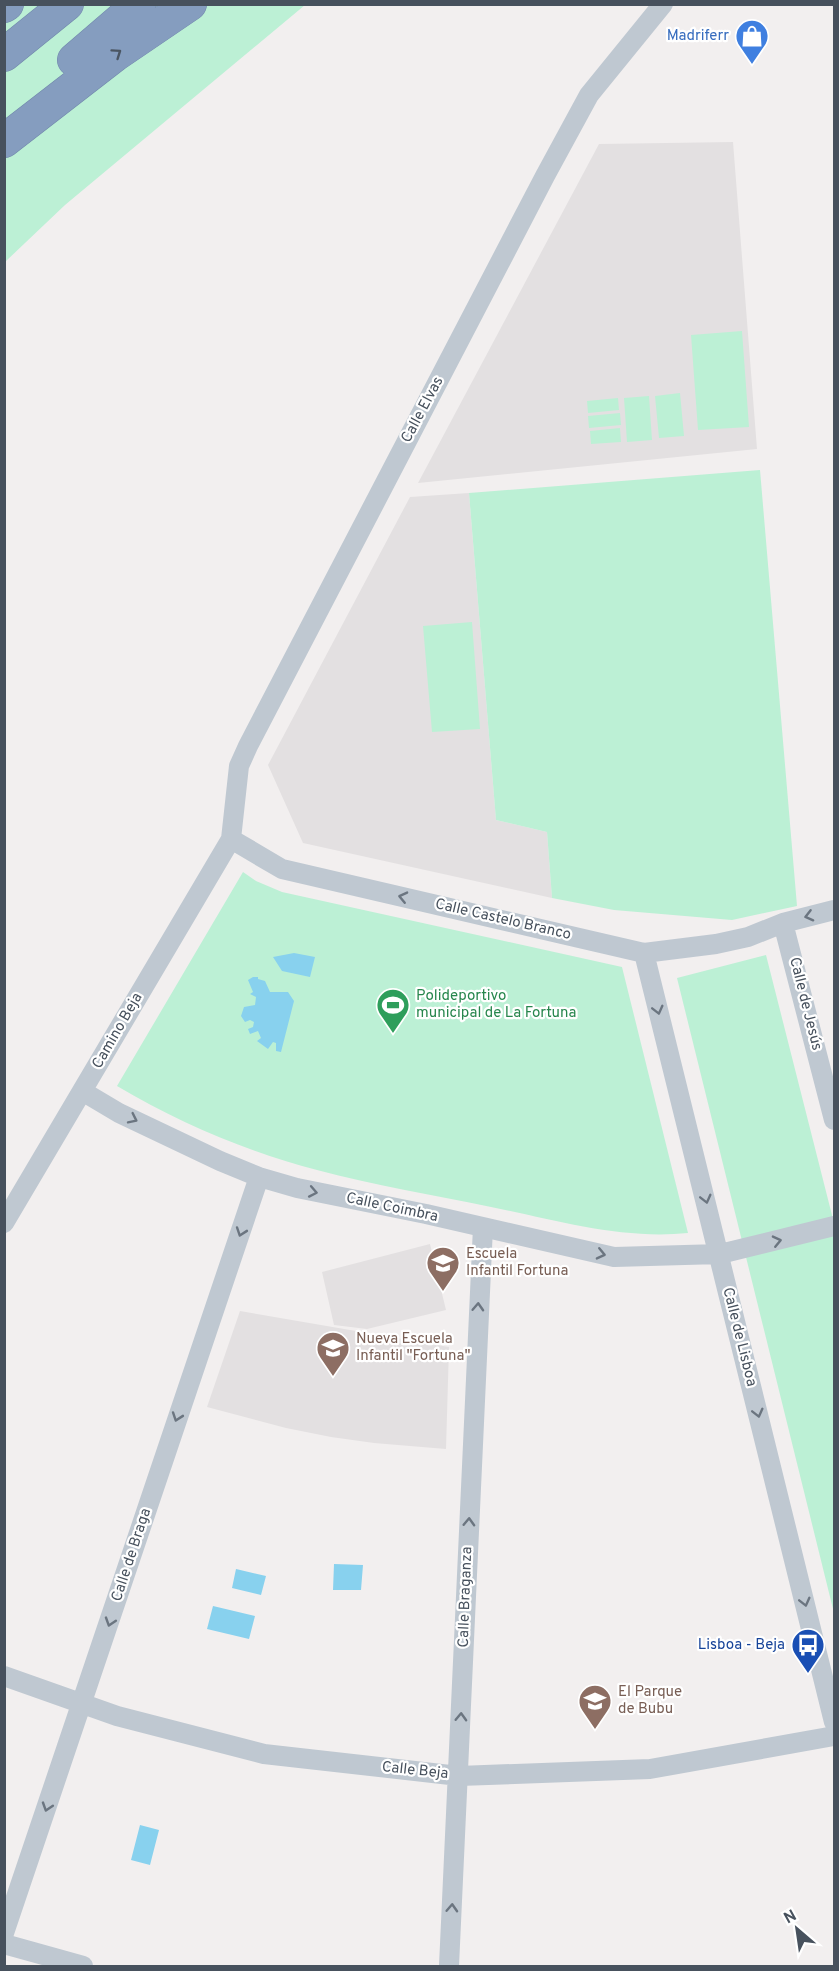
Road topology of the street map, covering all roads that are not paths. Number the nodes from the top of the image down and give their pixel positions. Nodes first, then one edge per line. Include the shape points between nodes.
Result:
1 (35, 4) edge
2 (67, 4) edge
3 (139, 4) edge
4 (190, 4) edge
5 (663, 4) edge
6 (4, 28) edge
7 (4, 55) edge
8 (4, 120) edge
9 (4, 141) edge
10 (231, 839) junction
11 (834, 910) edge
12 (783, 923) junction
13 (644, 953) junction
14 (82, 1091) junction
15 (834, 1120) edge
16 (260, 1177) junction
17 (4, 1223) edge
18 (483, 1227) junction
19 (834, 1227) edge
20 (720, 1254) junction
21 (4, 1676) edge
22 (82, 1705) junction
23 (834, 1722) edge
24 (834, 1736) edge
25 (459, 1776) junction
26 (4, 1933) edge
27 (4, 1944) edge
28 (83, 1966) edge
29 (449, 1966) edge

1 - 6 highway
2 - 7 highway
3 - 8 highway
9 -> 4 highway via 115,55
5 - 10 street, Calle Elvas via 589,94 248,746 239,766
13 -> 10 street, Calle Castelo Branco via 282,869
10 - 14 street, Camino Beja
11 -> 12 street, Calle Castelo Branco
12 - 13 street, Calle Castelo Branco via 716,944
12 - 15 street, Calle de Jesús
13 -> 20 street, Calle de Lisboa
14 -> 16 street, Calle Coimbra via 119,1113
14 - 17 street, Camino Beja
16 -> 18 street, Calle Coimbra
16 -> 22 street, Calle de Braga
18 -> 20 street, Calle Coimbra via 614,1257
25 -> 18 street, Calle Braganza
20 -> 19 street, Calle Coimbra
20 -> 23 street, Calle de Lisboa
21 - 22 street, Calle Beja
22 - 25 street, Calle Beja via 264,1754
22 -> 26 street, Calle de Braga
24 - 25 street, Calle Beja via 650,1768
29 -> 25 street, Calle Braganza
27 - 28 street

